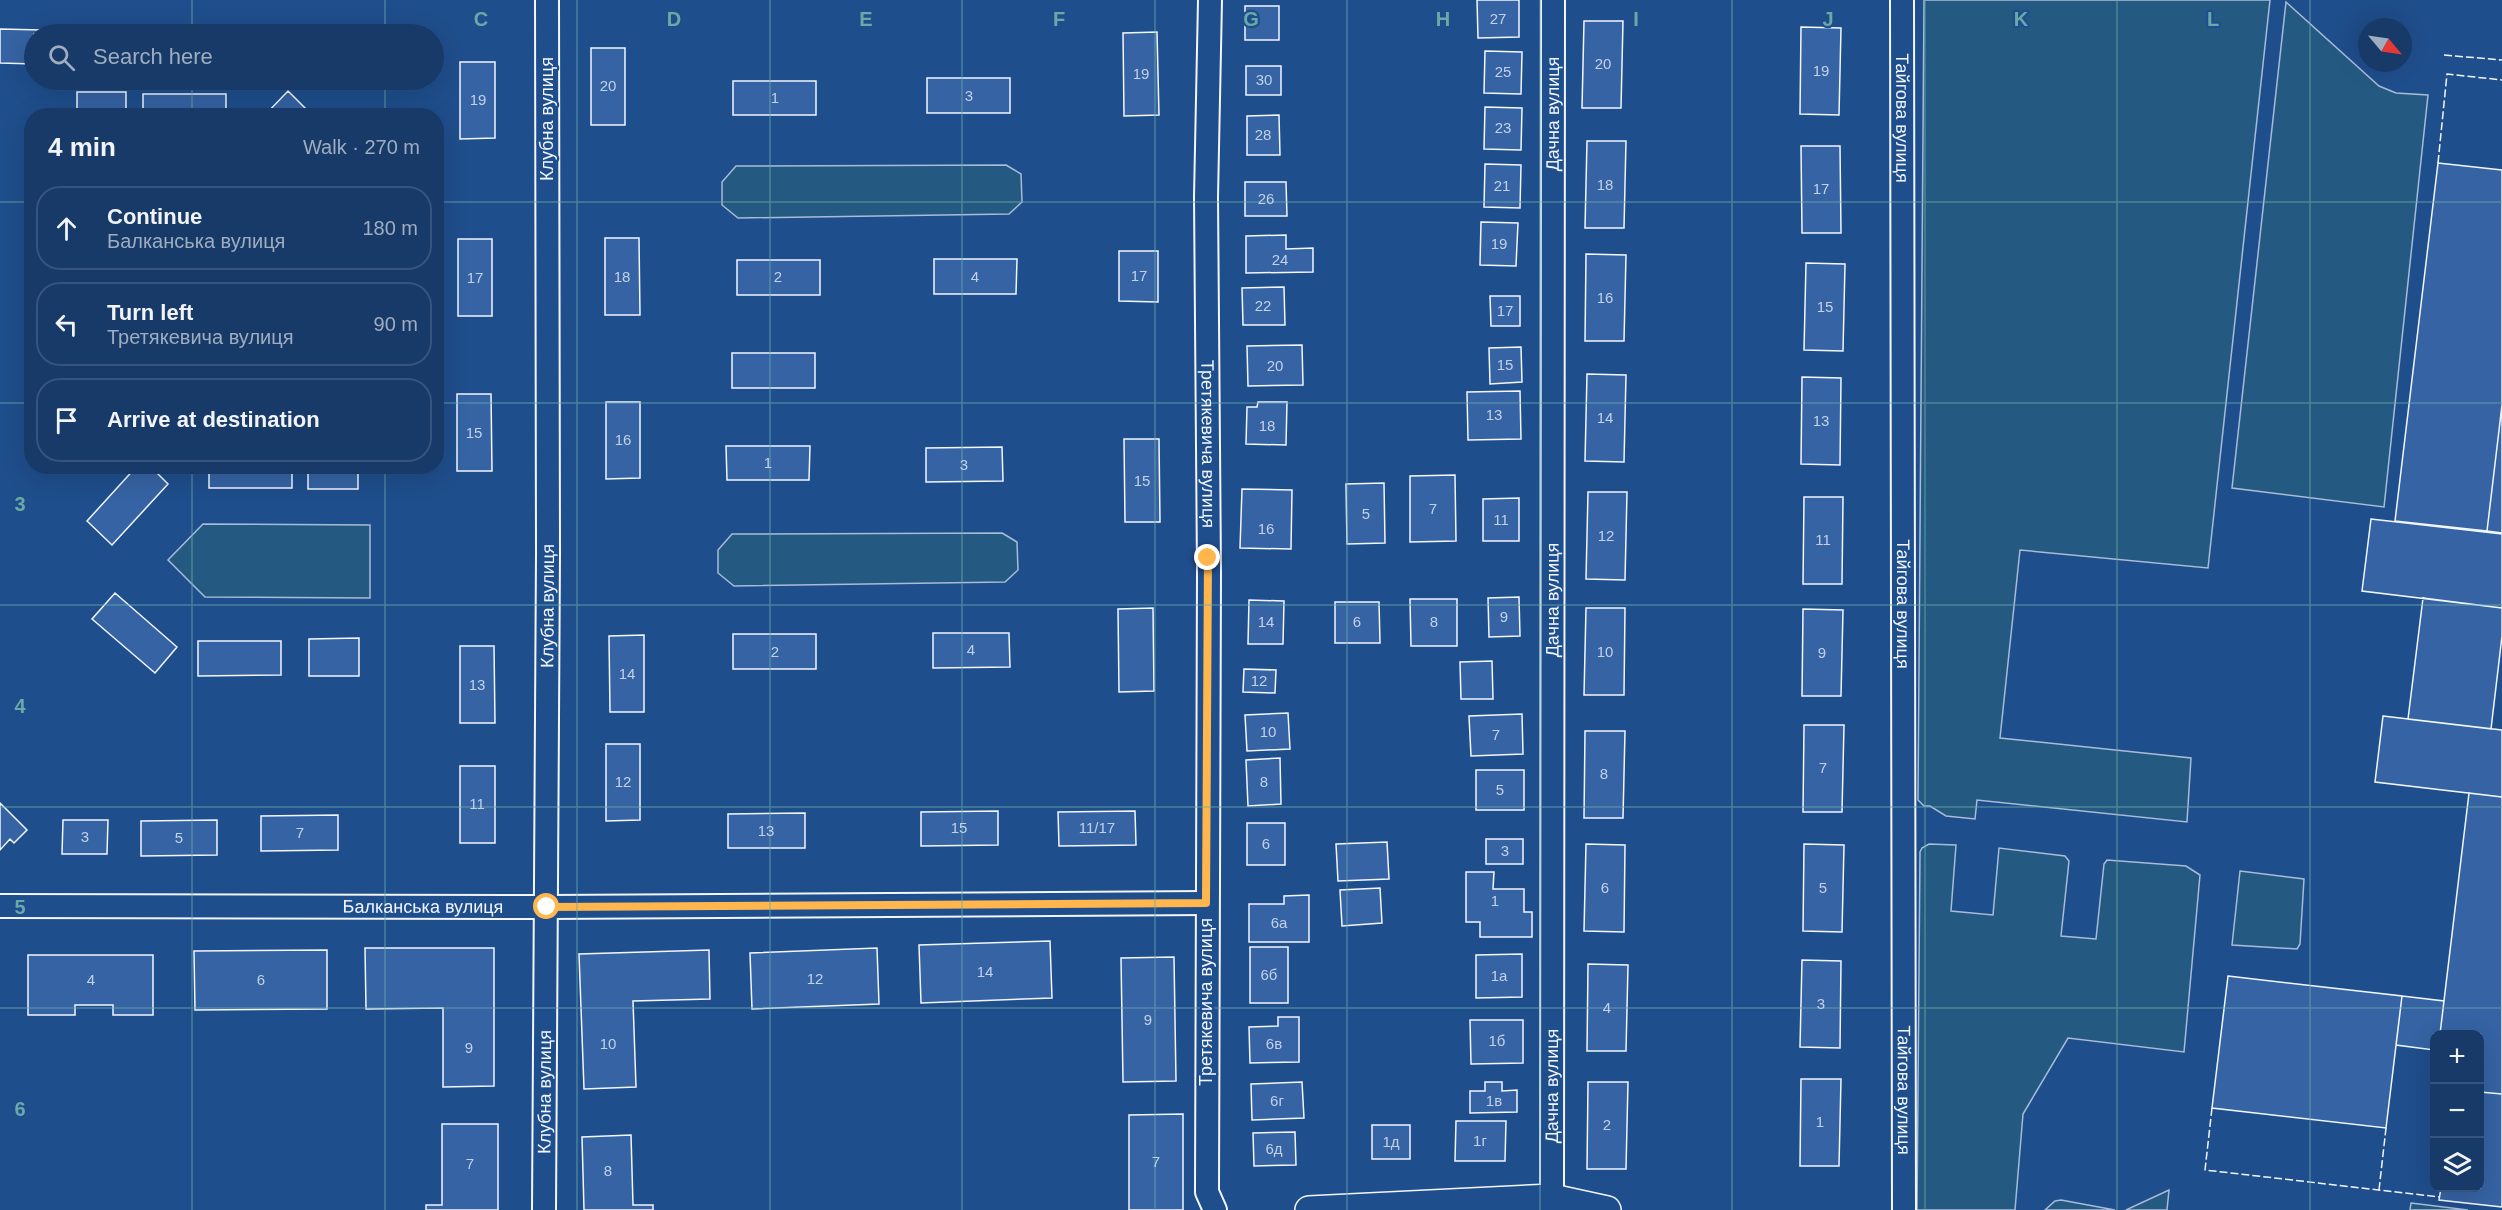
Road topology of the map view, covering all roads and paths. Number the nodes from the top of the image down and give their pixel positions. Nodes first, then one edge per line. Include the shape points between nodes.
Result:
1 (547, 0) edge
2 (1210, 0) edge
3 (1553, 0) edge
4 (1902, 0) edge
5 (1206, 903) junction
6 (0, 906) edge
7 (547, 907) junction
8 (1552, 1198) junction
9 (544, 1210) edge
10 (1215, 1210) edge
11 (1309, 1210) edge
12 (1607, 1210) edge
13 (1904, 1210) edge

1 - 7 street, Клубна вулиця
2 - 5 street, Третякевича вулиця via 1206,196
3 - 8 street, Дачна вулиця
4 - 13 street, Тайгова вулиця
5 - 7 street, Балканська вулиця
5 - 10 street, Третякевича вулиця via 1207,1192
6 - 7 street, Балканська вулиця
7 - 9 street, Клубна вулиця
8 - 11 street
8 - 12 street

